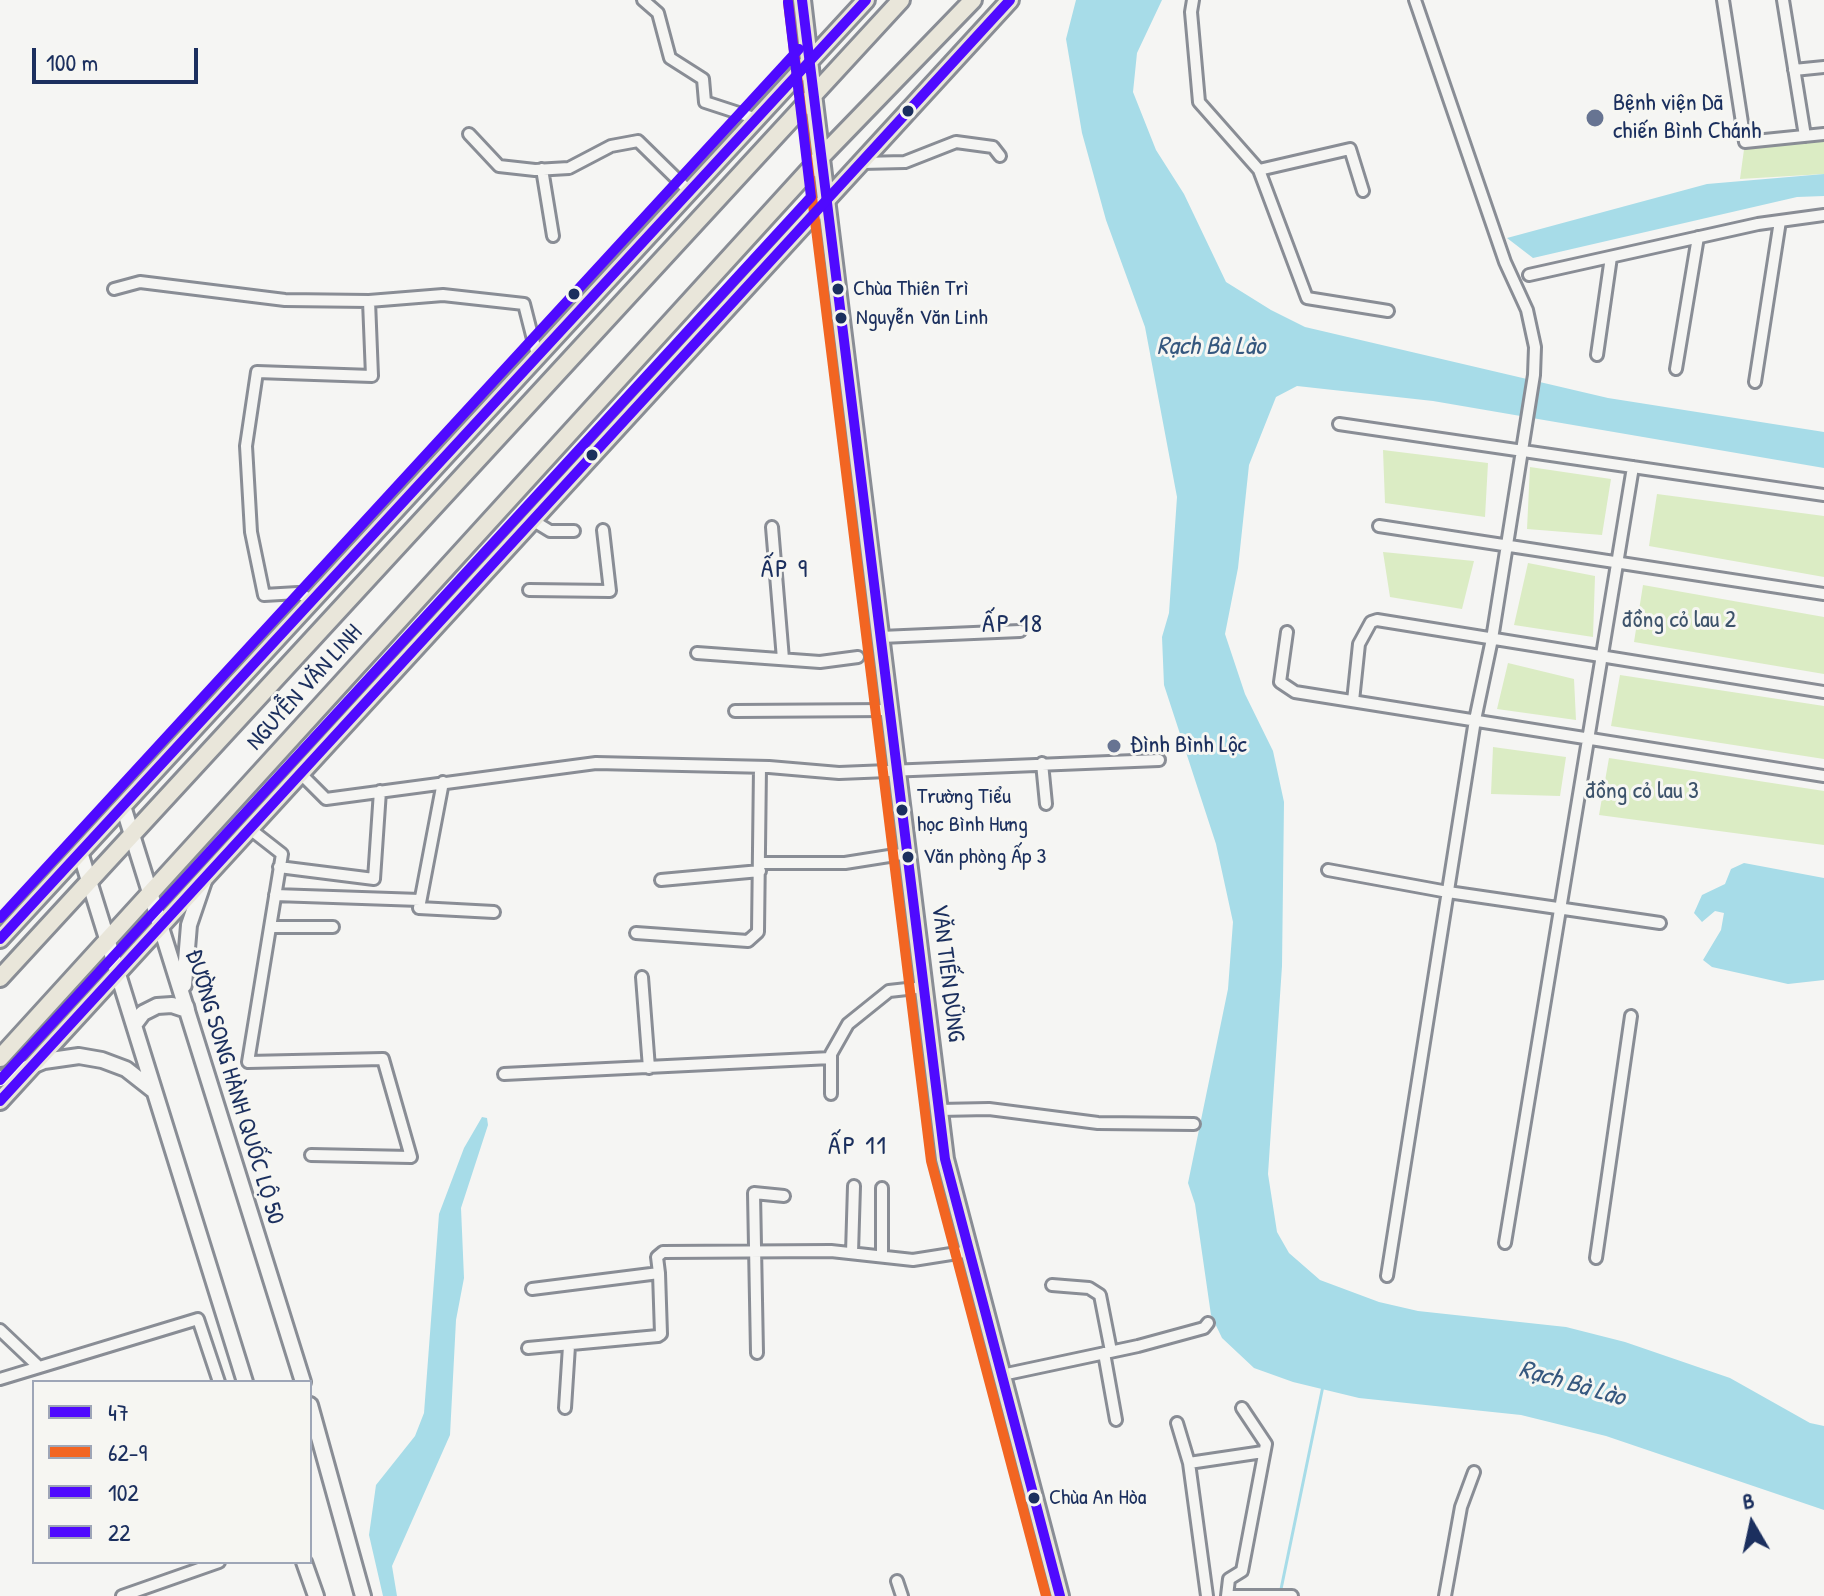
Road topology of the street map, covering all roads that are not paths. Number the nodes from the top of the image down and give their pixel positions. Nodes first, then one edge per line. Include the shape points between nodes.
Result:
1 (643, 0) edge
2 (802, 0) edge
3 (866, 0) edge
4 (901, 0) edge
5 (973, 0) edge
6 (1010, 0) edge
7 (1193, 0) edge
8 (1415, 0) edge
9 (1723, 0) edge
10 (1783, 0) edge
11 (809, 58) junction
12 (1824, 67) edge
13 (1794, 70) junction
14 (813, 94) junction
15 (754, 118) junction
16 (469, 134) dead end
17 (1824, 134) edge
18 (1805, 136) junction
19 (1000, 156) dead end
20 (821, 157) junction
21 (859, 163) junction
22 (542, 169) junction
23 (1259, 170) junction
24 (689, 191) junction
25 (1363, 191) dead end
26 (826, 202) junction
27 (1824, 215) edge
28 (1780, 221) junction
29 (553, 236) dead end
30 (1698, 237) junction
31 (1611, 257) junction
32 (1529, 275) dead end
33 (114, 289) dead end
34 (369, 301) junction
35 (1388, 311) dead end
36 (537, 355) junction
37 (1597, 355) dead end
38 (1676, 369) dead end
39 (1755, 382) dead end
40 (1339, 424) dead end
41 (1520, 450) junction
42 (1633, 467) junction
43 (1824, 495) edge
44 (532, 520) junction
45 (1379, 526) dead end
46 (772, 527) dead end
47 (603, 530) dead end
48 (574, 531) dead end
49 (1506, 547) junction
50 (1617, 562) junction
51 (529, 590) dead end
52 (1824, 594) edge
53 (312, 600) junction
54 (1020, 631) dead end
55 (1287, 632) dead end
56 (881, 637) junction
57 (1492, 639) junction
58 (697, 653) dead end
59 (1602, 654) junction
60 (858, 657) dead end
61 (783, 659) junction
62 (1824, 692) edge
63 (1353, 701) junction
64 (889, 710) junction
65 (735, 711) dead end
66 (1475, 720) junction
67 (1588, 738) junction
68 (1159, 760) dead end
69 (1042, 763) junction
70 (760, 767) junction
71 (899, 772) junction
72 (300, 773) junction
73 (1824, 776) edge
74 (443, 782) junction
75 (380, 791) junction
76 (1046, 804) dead end
77 (123, 806) junction
78 (250, 829) junction
79 (132, 834) junction
80 (80, 852) junction
81 (908, 853) junction
82 (279, 867) junction
83 (760, 867) junction
84 (1328, 870) dead end
85 (206, 877) junction
86 (661, 880) dead end
87 (89, 881) junction
88 (1448, 892) junction
89 (150, 893) junction
90 (275, 895) junction
91 (420, 900) junction
92 (1560, 908) junction
93 (494, 912) dead end
94 (1660, 923) dead end
95 (161, 926) junction
96 (270, 927) junction
97 (333, 927) dead end
98 (636, 933) dead end
99 (0, 939) edge
100 (107, 940) junction
101 (117, 973) junction
102 (642, 977) dead end
103 (0, 978) edge
104 (925, 987) junction
105 (187, 1010) junction
106 (1631, 1016) dead end
107 (134, 1025) junction
108 (0, 1058) edge
109 (831, 1058) junction
110 (33, 1065) junction
111 (649, 1068) junction
112 (504, 1074) dead end
113 (0, 1079) edge
114 (155, 1092) junction
115 (831, 1094) dead end
116 (0, 1101) edge
117 (939, 1110) junction
118 (1194, 1124) dead end
119 (311, 1155) dead end
120 (854, 1186) dead end
121 (882, 1188) dead end
122 (784, 1196) dead end
123 (1505, 1243) dead end
124 (756, 1251) junction
125 (970, 1251) junction
126 (852, 1253) junction
127 (882, 1256) junction
128 (1596, 1258) dead end
129 (659, 1273) junction
130 (1387, 1276) dead end
131 (1052, 1285) dead end
132 (532, 1289) dead end
133 (1208, 1323) dead end
134 (0, 1330) edge
135 (569, 1346) junction
136 (528, 1348) dead end
137 (1107, 1352) junction
138 (757, 1353) dead end
139 (39, 1367) junction
140 (1002, 1375) junction
141 (0, 1379) edge
142 (218, 1380) edge
143 (244, 1380) edge
144 (302, 1380) edge
145 (565, 1408) dead end
146 (1242, 1408) dead end
147 (312, 1412) edge
148 (1116, 1420) dead end
149 (1177, 1423) dead end
150 (1263, 1452) junction
151 (1189, 1463) junction
152 (1474, 1472) dead end
153 (213, 1564) edge
154 (305, 1564) edge
155 (897, 1581) dead end
156 (1254, 1595) edge
157 (122, 1596) edge
158 (316, 1596) edge
159 (363, 1596) edge
160 (902, 1596) edge
161 (1060, 1596) edge
162 (1207, 1596) edge
163 (1227, 1596) edge
164 (1234, 1596) edge
165 (1292, 1596) edge
166 (1445, 1596) edge

1 - 15 street via 658,13 670,58 703,79 705,102
2 - 11 main road, VĂN TIẾN DŨNG
3 - 11 main road
4 - 14 main road, NGUYỄN VĂN LINH
5 - 20 main road, NGUYỄN VĂN LINH
6 - 21 main road
7 - 23 street via 1199,102
8 - 41 street via 1505,262 1527,310 1534,375
9 - 18 street via 1745,142
10 - 13 street
11 - 14 main road, VĂN TIẾN DŨNG
11 - 15 main road
12 - 13 street
13 - 18 street
14 - 20 main road, VĂN TIẾN DŨNG
14 - 79 main road, NGUYỄN VĂN LINH
15 - 24 main road
16 - 22 street via 499,166
17 - 18 street
19 - 21 street via 993,147 956,142 905,162
20 - 26 main road, VĂN TIẾN DŨNG
20 - 89 main road, NGUYỄN VĂN LINH
21 - 26 main road
22 - 24 street via 569,168 611,146 638,141
22 - 29 street
23 - 25 street via 1350,149
23 - 35 street via 1307,298
24 - 36 main road
26 - 44 main road
26 - 56 main road, VĂN TIẾN DŨNG
27 - 28 street
28 - 30 street
28 - 39 street
30 - 31 street
30 - 38 street
31 - 32 street
31 - 37 street
33 - 34 street via 140,282 285,300
34 - 36 street via 443,295 524,304
34 - 53 street via 372,376 257,372 246,446 251,532 264,595 298,593
36 - 53 main road
40 - 41 street
41 - 42 street
41 - 49 street
42 - 43 street
42 - 50 street
44 - 48 street via 550,531
44 - 72 main road
45 - 49 street
46 - 61 street
47 - 51 street via 610,591
49 - 50 street
49 - 57 street
50 - 52 street
50 - 59 street
53 - 77 main road
54 - 56 street
55 - 63 street via 1280,682 1295,692
56 - 64 main road, VĂN TIẾN DŨNG
57 - 59 street
57 - 63 street via 1371,622 1359,644
57 - 66 street
58 - 61 street
59 - 62 street
59 - 67 street
60 - 61 street
63 - 66 street
64 - 65 street
64 - 71 main road, VĂN TIẾN DŨNG
66 - 67 street
66 - 88 street
67 - 73 street
67 - 92 street
68 - 69 street
69 - 71 street
69 - 76 street
70 - 71 street
70 - 74 street via 596,763
70 - 83 street
71 - 81 main road, VĂN TIẾN DŨNG
72 - 75 street via 326,799
72 - 78 main road
74 - 75 street
74 - 91 street
75 - 82 street via 374,879
77 - 79 main road, ĐƯỜNG SONG HÀNH QUỐC LỘ 50
77 - 80 main road
78 - 82 street via 282,854
78 - 85 main road
79 - 87 main road, NGUYỄN VĂN LINH
79 - 89 main road, ĐƯỜNG SONG HÀNH QUỐC LỘ 50
80 - 87 main road
80 - 99 main road
81 - 83 street via 845,863
81 - 104 main road, VĂN TIẾN DŨNG
82 - 90 street
83 - 86 street
83 - 98 street via 758,932 748,941
84 - 88 street
85 - 95 main road
85 - 105 main road via 186,942
87 - 100 main road
87 - 103 main road, NGUYỄN VĂN LINH
88 - 92 street
88 - 130 street
89 - 95 main road, ĐƯỜNG SONG HÀNH QUỐC LỘ 50
89 - 100 main road, NGUYỄN VĂN LINH
90 - 91 street
90 - 96 street
91 - 93 street via 419,908
92 - 94 street
92 - 123 street
95 - 101 main road
95 - 105 main road, ĐƯỜNG SONG HÀNH QUỐC LỘ 50
96 - 97 street
96 - 119 street via 248,1062 383,1059 411,1157
100 - 101 main road
100 - 108 main road, NGUYỄN VĂN LINH
101 - 107 main road
101 - 110 main road
102 - 111 street
104 - 109 street via 889,991 848,1024
104 - 117 main road, VĂN TIẾN DŨNG
105 - 107 main road via 157,1006
105 - 144 main road, ĐƯỜNG SONG HÀNH QUỐC LỘ 50
106 - 128 street
107 - 114 main road
109 - 111 street
109 - 115 street
110 - 113 main road
110 - 114 main road via 67,1057 102,1060 137,1075
110 - 116 main road
111 - 112 street
114 - 143 main road
117 - 118 street via 989,1109 1098,1123
117 - 125 main road, VĂN TIẾN DŨNG via 945,1159
120 - 126 street
121 - 127 street
122 - 124 street via 754,1193
124 - 126 street
124 - 129 street via 663,1252 657,1257
124 - 138 street
125 - 127 street via 913,1260
125 - 140 main road, VĂN TIẾN DŨNG
126 - 127 street
129 - 132 street
129 - 135 street via 661,1334
131 - 137 street via 1089,1288 1100,1295
133 - 137 street
134 - 139 street
135 - 136 street
135 - 145 street
137 - 140 street
137 - 148 street
139 - 141 street
139 - 142 street via 198,1319
140 - 161 main road, VĂN TIẾN DŨNG
146 - 150 street via 1266,1444
147 - 159 main road
149 - 151 street
150 - 151 street
150 - 163 street via 1242,1571 1229,1579
151 - 162 street
152 - 166 street via 1461,1507
153 - 157 street
154 - 158 main road
155 - 160 street
156 - 164 street
156 - 165 street
163 - 164 street

